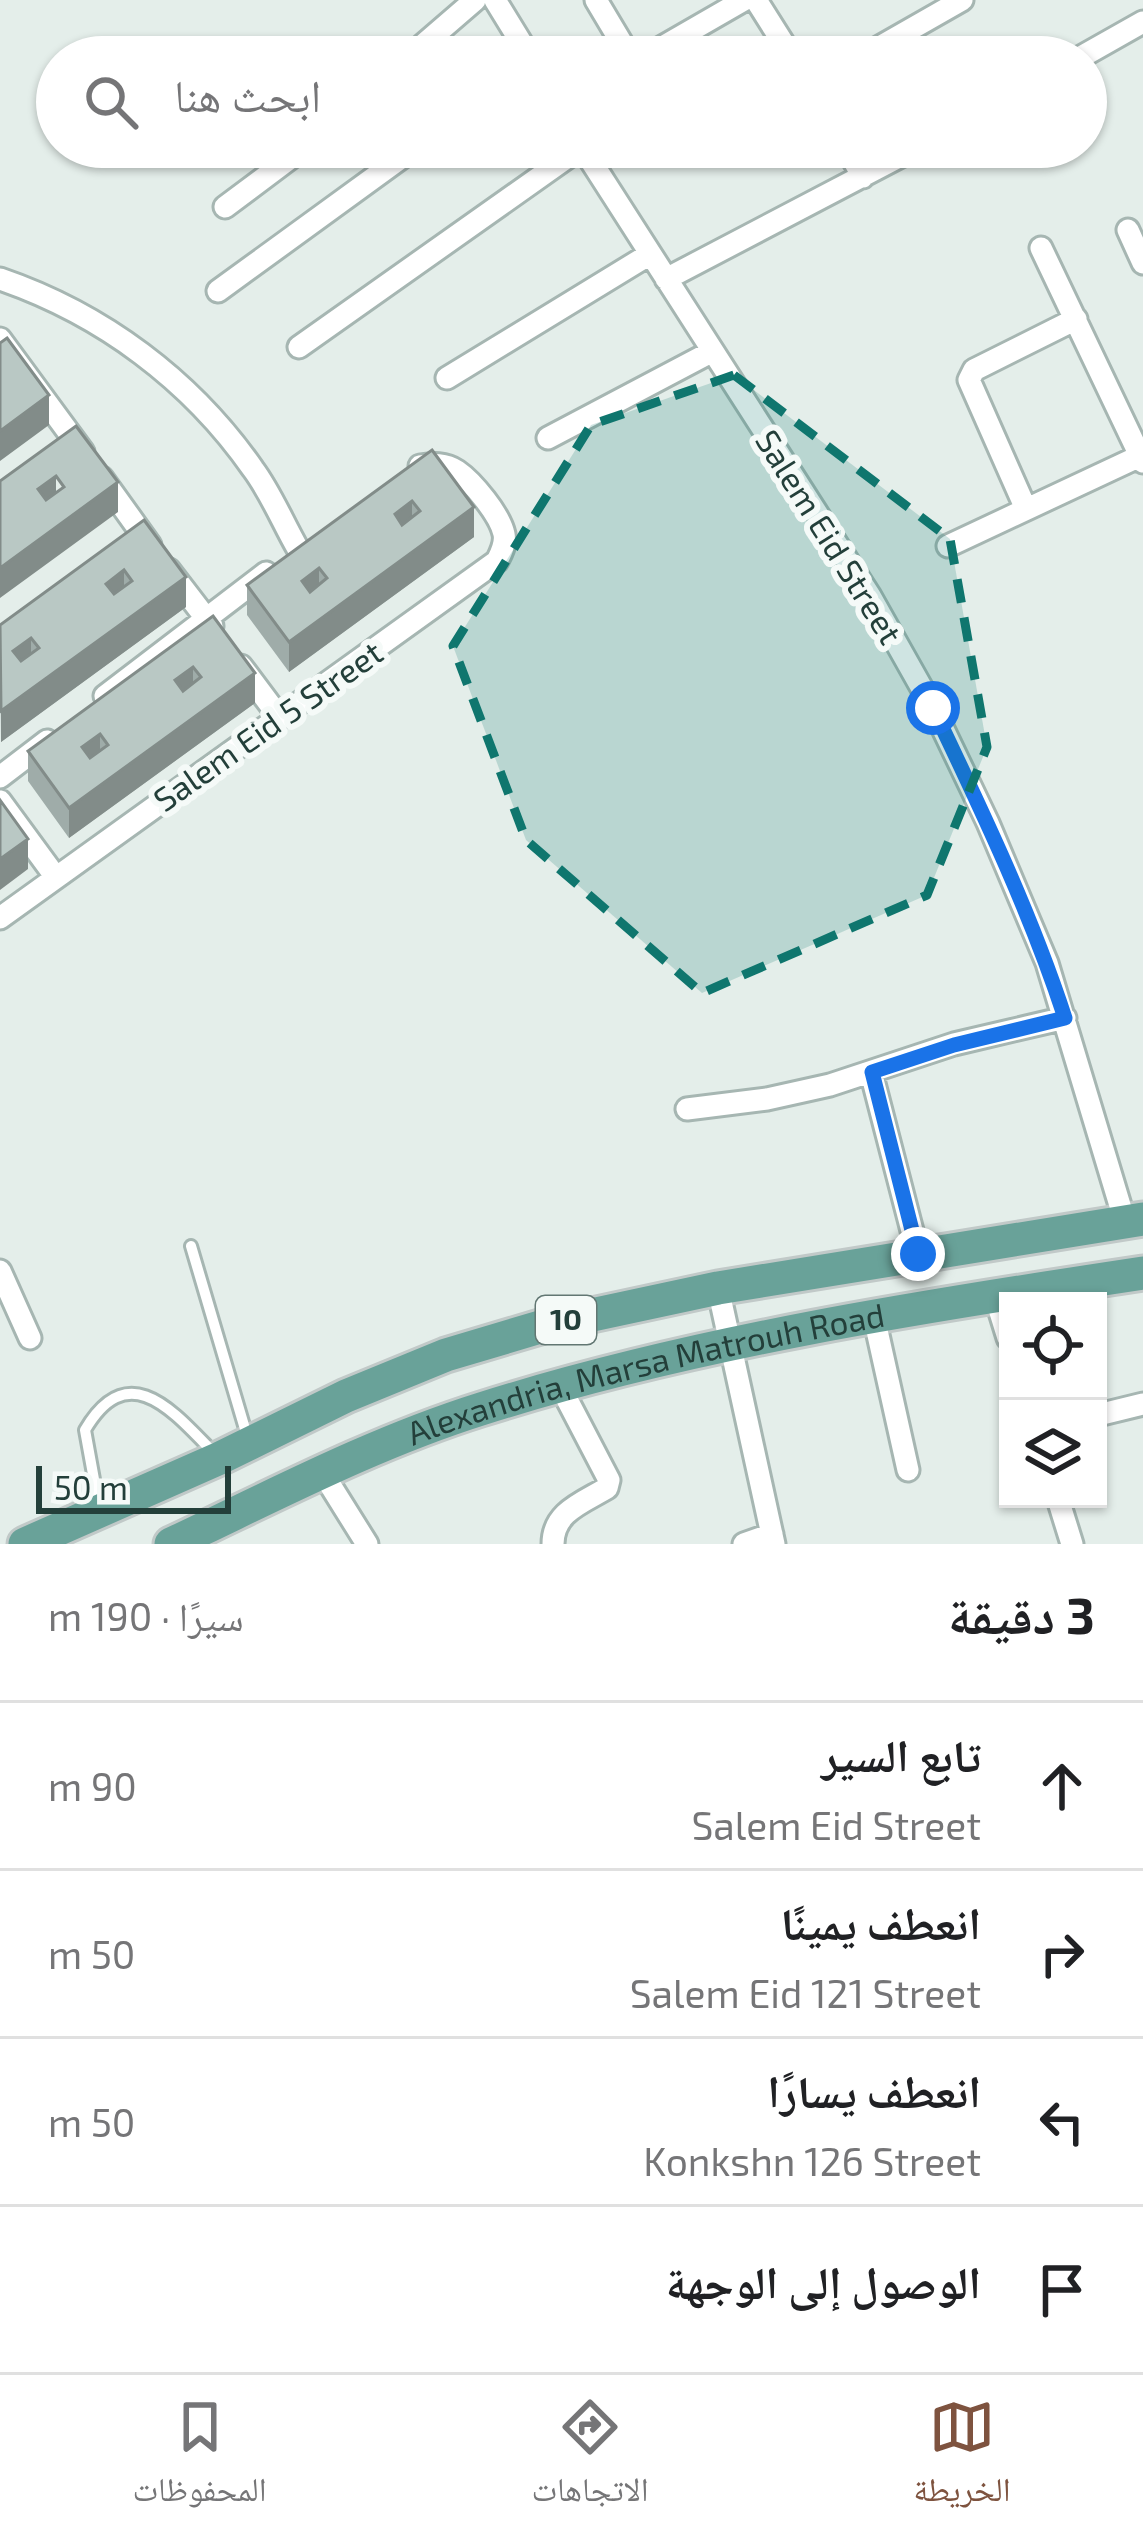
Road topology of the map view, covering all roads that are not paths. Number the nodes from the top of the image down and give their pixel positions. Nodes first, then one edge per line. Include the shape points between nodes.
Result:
1 (475, 0) edge
2 (495, 0) edge
3 (596, 0) edge
4 (744, 0) edge
5 (755, 0) edge
6 (962, 0) edge
7 (1143, 22) edge
8 (433, 36) edge
9 (513, 36) edge
10 (618, 36) edge
11 (681, 36) edge
12 (778, 36) edge
13 (899, 36) edge
14 (1107, 42) edge
15 (277, 168) edge
16 (387, 168) edge
17 (552, 168) edge
18 (595, 168) edge
19 (858, 168) edge
20 (880, 168) edge
21 (863, 177) junction
22 (225, 207) dead end
23 (1128, 230) dead end
24 (1041, 248) dead end
25 (650, 254) junction
26 (1143, 263) edge
27 (0, 279) edge
28 (666, 279) junction
29 (218, 291) dead end
30 (1076, 319) junction
31 (1, 343) edge
32 (298, 347) dead end
33 (711, 352) junction
34 (447, 378) dead end
35 (548, 438) dead end
36 (1142, 459) edge
37 (406, 474) edge
38 (1026, 509) junction
39 (948, 546) dead end
40 (206, 618) junction
41 (94, 705) edge
42 (280, 718) junction
43 (56, 734) edge
44 (0, 777) edge
45 (0, 801) edge
46 (55, 877) junction
47 (0, 918) edge
48 (1065, 1018) junction
49 (872, 1072) junction
50 (687, 1108) dead end
51 (1134, 1220) edge
52 (191, 1246) dead end
53 (918, 1254) junction
54 (0, 1271) edge
55 (1143, 1273) edge
56 (718, 1288) junction
57 (995, 1296) junction
58 (999, 1309) edge
59 (874, 1316) junction
60 (17, 1328) edge
61 (730, 1347) junction
62 (560, 1386) junction
63 (1143, 1404) edge
64 (1107, 1413) edge
65 (235, 1451) junction
66 (908, 1470) dead end
67 (322, 1472) junction
68 (1061, 1508) edge
69 (99, 1511) junction
70 (773, 1539) edge
71 (25, 1544) edge
72 (171, 1544) edge
73 (368, 1544) edge
74 (554, 1544) edge
75 (744, 1544) edge
76 (1072, 1544) edge

1 - 8 street
2 - 9 street
3 - 10 street
4 - 11 street
5 - 12 street
6 - 13 street
7 - 14 street
15 - 22 street
16 - 29 street
17 - 32 street
18 - 25 street, Salem Eid Street
19 - 21 street
20 - 21 street
21 - 28 street
23 - 26 street
24 - 30 street
25 - 28 street, Salem Eid Street
25 - 34 street
27 - 40 street via 125,340 196,399 307,543
28 - 33 street, Salem Eid Street
30 - 36 street
30 - 38 street via 974,370 969,380
31 - 40 street via 133,540
33 - 35 street
33 - 48 street, Salem Eid Street via 933,708
36 - 38 street
37 - 42 street, Salem Eid 5 Street via 442,464 459,472 504,532 497,562
38 - 39 street
40 - 41 street
40 - 42 street
42 - 46 street, Salem Eid 5 Street
43 - 44 street
45 - 46 street
46 - 47 street, Salem Eid 5 Street
48 - 49 street
48 - 51 street, Salem Eid Street
49 - 50 street via 767,1099
49 - 53 street
51 - 53 main road, Alexandria, Marsa Matrouh Road / 10
52 - 65 lane
53 - 56 main road, Alexandria, Marsa Matrouh Road / 10
54 - 60 street
55 - 57 main road, Alexandria, Marsa Matrouh Road / 10
56 - 61 street
56 - 65 main road, Alexandria, Marsa Matrouh Road / 10 via 446,1355
57 - 58 street
57 - 59 main road, Alexandria, Marsa Matrouh Road / 10
59 - 61 main road, Alexandria, Marsa Matrouh Road / 10
59 - 66 street
61 - 62 main road, Alexandria, Marsa Matrouh Road / 10
61 - 70 street
62 - 67 main road, Alexandria, Marsa Matrouh Road / 10
62 - 74 street via 608,1480 565,1513
63 - 64 street
65 - 69 main road, Alexandria, Marsa Matrouh Road / 10
65 - 69 lane via 152,1396 124,1394 99,1407 85,1430
67 - 72 main road, Alexandria, Marsa Matrouh Road / 10
67 - 73 street
68 - 76 street
69 - 71 main road, Alexandria, Marsa Matrouh Road / 10
70 - 75 street

